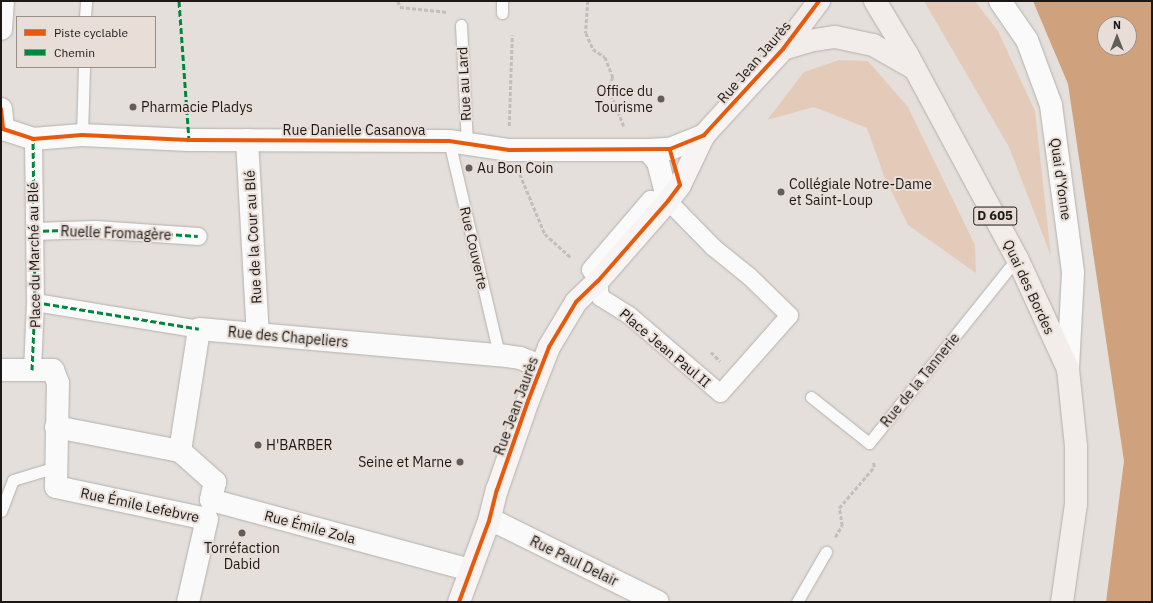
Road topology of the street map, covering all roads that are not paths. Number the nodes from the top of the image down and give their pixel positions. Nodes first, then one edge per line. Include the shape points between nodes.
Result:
1 (3, 1) edge
2 (86, 1) edge
3 (502, 1) edge
4 (819, 1) edge
5 (875, 1) edge
6 (1000, 1) edge
7 (502, 13) dead end
8 (85, 16) edge
9 (461, 25) road end
10 (1, 29) edge
11 (783, 49) junction
12 (84, 68) edge
13 (915, 69) junction
14 (2, 119) edge
15 (82, 135) junction
16 (704, 135) junction
17 (33, 139) junction
18 (247, 140) junction
19 (458, 142) junction
20 (640, 150) junction
21 (668, 201) junction
22 (34, 232) junction
23 (198, 236) dead end
24 (1017, 258) junction
25 (598, 281) junction
26 (36, 302) junction
27 (198, 329) junction
28 (258, 334) junction
29 (499, 355) junction
30 (541, 366) junction
31 (1068, 369) junction
32 (1, 370) edge
33 (43, 370) junction
34 (811, 397) dead end
35 (56, 427) junction
36 (180, 451) junction
37 (56, 467) junction
38 (209, 509) junction
39 (1, 511) edge
40 (489, 521) junction
41 (826, 552) road end
42 (471, 570) junction
43 (188, 602) edge
44 (460, 602) edge
45 (658, 602) edge
46 (798, 602) edge
47 (1062, 602) edge

1 - 10 street
2 - 8 lane
3 - 7 lane
4 - 11 main road, Rue Jean Jaurès
5 - 13 main road, Quai des Bordes / D 605
6 - 31 street, Quai d'Yonne via 1026,40 1051,105 1073,273
9 - 19 lane, Rue au Lard
11 - 13 main road via 835,37 873,45
11 - 16 main road, Rue Jean Jaurès
12 - 15 lane
13 - 24 main road, Quai des Bordes / D 605
14 - 17 street, Rue Danielle Casanova
15 - 17 street, Rue Danielle Casanova
15 - 18 street, Rue Danielle Casanova
16 - 20 street, Rue Danielle Casanova via 670,149
16 - 21 main road, Rue Jean Jaurès via 680,185
17 - 22 street, Place du Marché au Blé
18 - 19 street, Rue Danielle Casanova
18 - 28 street, Rue de la Cour au Blé
19 - 20 street, Rue Danielle Casanova via 509,150
19 - 29 lane, Rue Couverte
20 - 21 street via 658,162
21 - 25 main road, Rue Jean Jaurès
21 - 25 street, Place Jean Paul II via 713,247 749,276 789,314 779,326 720,393 629,315 600,297
22 - 23 street, Ruelle Fromagère via 95,229
22 - 26 street, Place du Marché au Blé
24 - 31 main road, Quai des Bordes / D 605
24 - 34 lane, Rue de la Tannerie via 869,443
25 - 30 main road, Rue Jean Jaurès via 576,302 549,347
26 - 27 street, Rue des Chapeliers
26 - 33 street, Place du Marché au Blé
27 - 28 street, Rue des Chapeliers
27 - 36 street
28 - 29 street, Rue des Chapeliers
29 - 30 street, Rue des Chapeliers via 520,358
30 - 40 main road, Rue Jean Jaurès via 497,490
31 - 47 main road, Quai des Bordes / D 605 via 1076,446 1076,504
32 - 33 street
33 - 35 street via 58,383
35 - 36 street
35 - 37 street
36 - 38 street via 214,482
37 - 38 street, Rue Émile Lefebvre via 56,487
37 - 39 lane via 13,480
38 - 42 street, Rue Émile Zola
38 - 43 street, Rue Émile Lefebvre
40 - 42 main road, Rue Jean Jaurès
40 - 45 street, Rue Paul Delair via 500,524
41 - 46 lane
42 - 44 main road, Rue Jean Jaurès

